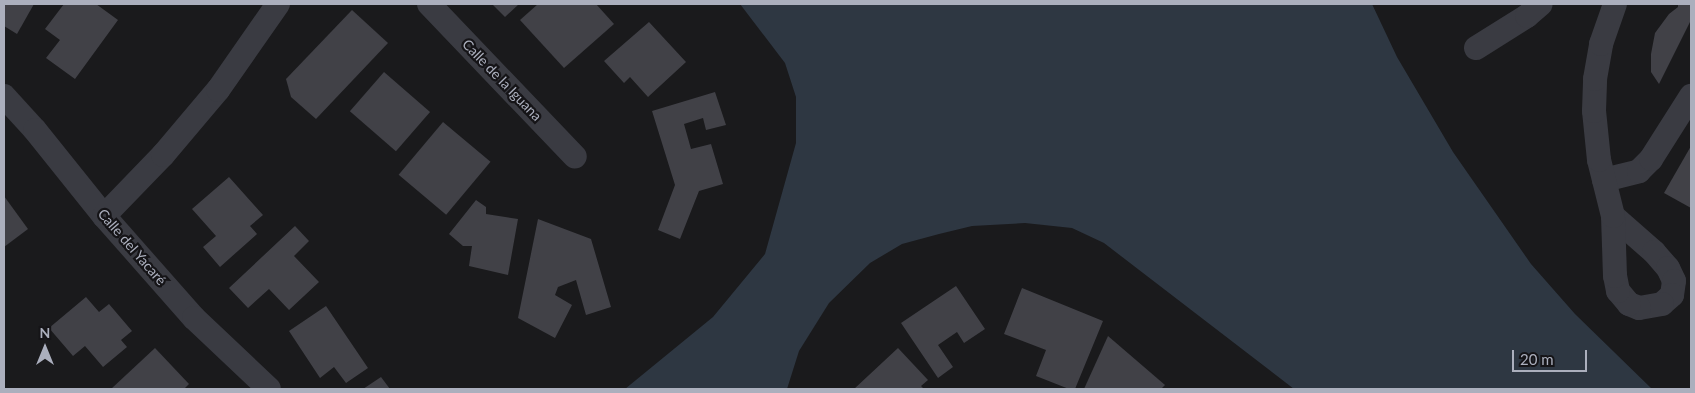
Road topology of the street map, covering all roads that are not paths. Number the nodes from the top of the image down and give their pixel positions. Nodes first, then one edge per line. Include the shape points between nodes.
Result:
1 (278, 4) edge
2 (428, 4) edge
3 (1541, 4) edge
4 (1616, 4) edge
5 (1476, 48) dead end
6 (4, 96) edge
7 (1691, 96) edge
8 (575, 157) dead end
9 (1604, 180) junction
10 (104, 216) junction
11 (1614, 216) dead end
12 (270, 389) edge

1 - 10 street via 218,90 163,155
2 - 8 street, Calle de la Iguana
3 - 5 street
4 - 9 street via 1601,44 1595,79 1594,111
6 - 10 street, Calle del Yacaré
7 - 9 street via 1640,171
9 - 11 street
10 - 12 street, Calle del Yacaré via 194,318

